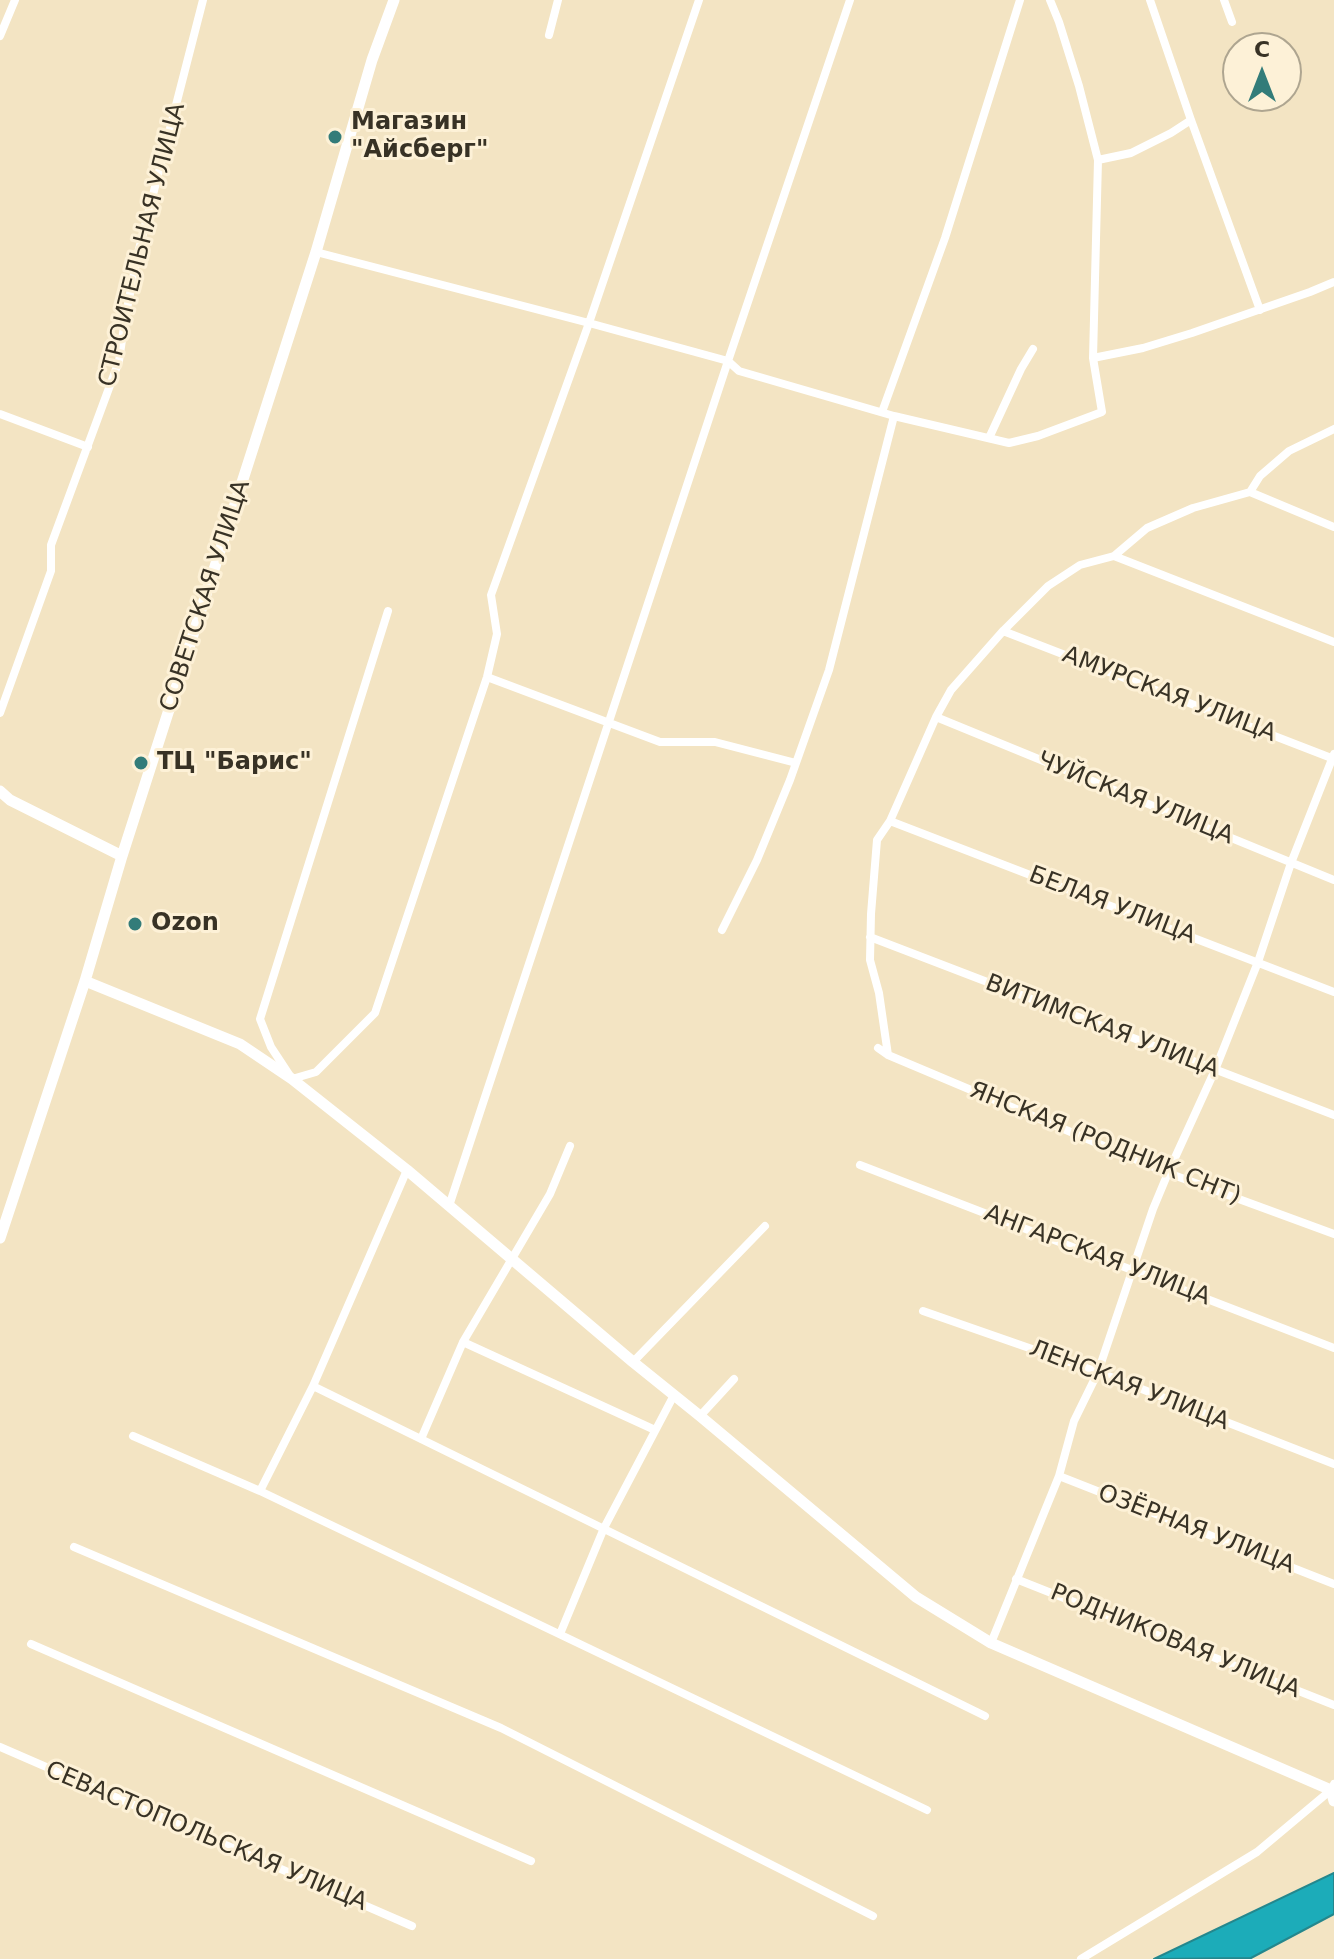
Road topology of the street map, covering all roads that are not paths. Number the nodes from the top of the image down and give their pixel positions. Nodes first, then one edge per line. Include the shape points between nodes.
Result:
1 (15, 0) edge
2 (203, 0) edge
3 (394, 0) edge
4 (558, 0) edge
5 (699, 0) edge
6 (850, 0) edge
7 (1020, 0) edge
8 (1050, 0) edge
9 (1150, 0) edge
10 (1224, 0) edge
11 (1232, 22) dead end
12 (549, 35) dead end
13 (0, 36) edge
14 (1191, 120) junction
15 (1098, 160) junction
16 (316, 252) junction
17 (1334, 282) edge
18 (1260, 310) junction
19 (589, 323) junction
20 (1033, 349) dead end
21 (1093, 358) junction
22 (728, 361) junction
23 (882, 412) junction
24 (0, 414) edge
25 (894, 416) junction
26 (1334, 429) edge
27 (989, 438) junction
28 (88, 447) junction
29 (1250, 492) junction
30 (1334, 527) edge
31 (1114, 556) junction
32 (388, 611) dead end
33 (1003, 631) junction
34 (1334, 642) edge
35 (487, 677) junction
36 (0, 713) edge
37 (936, 717) junction
38 (608, 722) junction
39 (1333, 757) edge
40 (796, 763) junction
41 (0, 791) edge
42 (890, 821) junction
43 (122, 856) junction
44 (1291, 863) junction
45 (1334, 880) edge
46 (722, 930) dead end
47 (870, 937) junction
48 (1258, 962) junction
49 (85, 981) junction
50 (1334, 992) edge
51 (878, 1048) dead end
52 (888, 1055) junction
53 (1215, 1070) junction
54 (292, 1079) junction
55 (1334, 1115) edge
56 (570, 1146) dead end
57 (860, 1165) dead end
58 (407, 1170) junction
59 (1168, 1173) junction
60 (449, 1206) junction
61 (765, 1226) dead end
62 (1334, 1234) edge
63 (0, 1238) edge
64 (512, 1258) junction
65 (1133, 1269) junction
66 (923, 1311) dead end
67 (463, 1342) junction
68 (1334, 1348) edge
69 (633, 1362) junction
70 (1098, 1372) junction
71 (734, 1379) dead end
72 (313, 1386) junction
73 (674, 1395) junction
74 (700, 1416) junction
75 (655, 1430) junction
76 (133, 1436) dead end
77 (421, 1439) junction
78 (1334, 1464) edge
79 (1059, 1476) junction
80 (260, 1491) junction
81 (604, 1528) junction
82 (74, 1547) dead end
83 (1016, 1579) junction
84 (1334, 1584) edge
85 (560, 1634) junction
86 (991, 1643) junction
87 (31, 1644) dead end
88 (1334, 1705) edge
89 (985, 1716) dead end
90 (0, 1747) edge
91 (1333, 1792) edge
92 (927, 1810) dead end
93 (531, 1861) dead end
94 (873, 1916) dead end
95 (412, 1926) dead end
96 (1081, 1959) edge

1 - 13 street
2 - 28 street, СТРОИТЕЛЬНАЯ УЛИЦА via 138,253 119,361
3 - 16 street, СОВЕТСКАЯ УЛИЦА
4 - 12 street
5 - 19 street
6 - 22 street
7 - 23 street via 945,238
8 - 15 street
9 - 14 street
10 - 11 street
14 - 15 street via 1131,153
14 - 18 street
15 - 21 street
16 - 19 street
16 - 43 street, СОВЕТСКАЯ УЛИЦА
17 - 18 street
18 - 21 street via 1143,348
19 - 22 street
19 - 35 street via 491,595 497,634
20 - 27 street
21 - 27 street via 1102,412 1009,443
22 - 23 street via 739,371
22 - 38 street
23 - 25 street
24 - 28 street
25 - 27 street
25 - 40 street via 829,670
26 - 29 street via 1289,451
28 - 36 street, СТРОИТЕЛЬНАЯ УЛИЦА via 51,545 51,571
29 - 30 street
29 - 31 street via 1147,528
31 - 33 street via 1080,565 1048,586
31 - 34 street
32 - 54 street via 260,1019
33 - 37 street via 951,690
33 - 39 street, АМУРСКАЯ УЛИЦА
35 - 38 street
35 - 54 street via 375,1013 316,1072
37 - 42 street
37 - 44 street, ЧУЙСКАЯ УЛИЦА
38 - 40 street via 660,742 715,742
38 - 60 street
39 - 44 street
40 - 46 street
41 - 43 street
42 - 47 street via 877,840
42 - 48 street, БЕЛАЯ УЛИЦА
43 - 49 street, СОВЕТСКАЯ УЛИЦА
44 - 45 street, ЧУЙСКАЯ УЛИЦА
44 - 48 street
47 - 52 street
47 - 53 street, ВИТИМСКАЯ УЛИЦА
48 - 50 street, БЕЛАЯ УЛИЦА
48 - 53 street
49 - 54 street via 240,1044
49 - 63 street, СОВЕТСКАЯ УЛИЦА
51 - 52 street, ЯНСКАЯ (РОДНИК СНТ)
52 - 59 street, ЯНСКАЯ (РОДНИК СНТ)
53 - 55 street, ВИТИМСКАЯ УЛИЦА
53 - 59 street
54 - 58 street
56 - 64 street via 550,1194
57 - 65 street, АНГАРСКАЯ УЛИЦА
58 - 60 street
58 - 72 street
59 - 62 street, ЯНСКАЯ (РОДНИК СНТ)
59 - 65 street
60 - 64 street
61 - 69 street
64 - 67 street
64 - 69 street
65 - 68 street, АНГАРСКАЯ УЛИЦА
65 - 70 street
66 - 70 street, ЛЕНСКАЯ УЛИЦА
67 - 75 street
67 - 77 street
69 - 73 street
70 - 78 street, ЛЕНСКАЯ УЛИЦА
70 - 79 street via 1074,1421
71 - 74 street
72 - 77 street
72 - 80 street
73 - 74 street
73 - 75 street
74 - 86 street via 916,1597
75 - 81 street
76 - 80 street
77 - 81 street
79 - 83 street
79 - 84 street, ОЗЁРНАЯ УЛИЦА
80 - 85 street
81 - 85 street
81 - 89 street
82 - 94 street via 501,1728
83 - 86 street
83 - 88 street, РОДНИКОВАЯ УЛИЦА
85 - 92 street
86 - 91 street
87 - 93 street
90 - 95 street, СЕВАСТОПОЛЬСКАЯ УЛИЦА
91 - 96 street via 1257,1852

